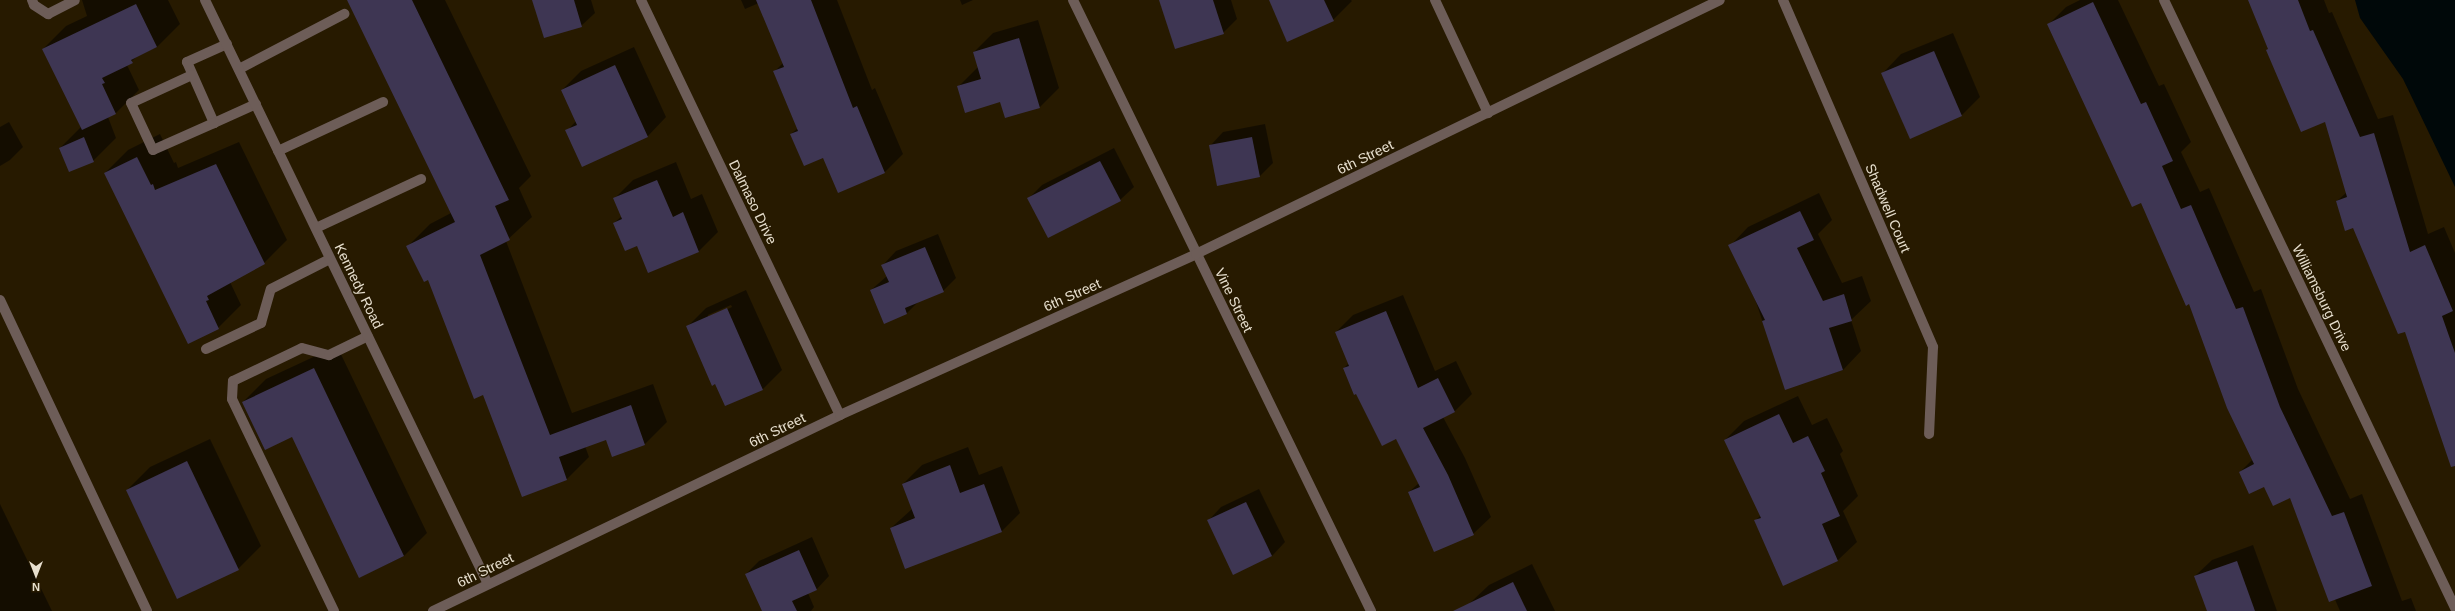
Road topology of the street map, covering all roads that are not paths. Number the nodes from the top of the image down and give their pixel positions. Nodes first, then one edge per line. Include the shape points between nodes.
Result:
1 (75, 0) edge
2 (205, 0) edge
3 (641, 0) edge
4 (1073, 0) edge
5 (1435, 0) edge
6 (1720, 0) edge
7 (1783, 0) edge
8 (2164, 0) edge
9 (33, 2) edge
10 (344, 14) dead end
11 (227, 44) junction
12 (239, 69) junction
13 (192, 75) junction
14 (382, 102) dead end
15 (256, 104) junction
16 (1488, 113) junction
17 (214, 123) junction
18 (278, 151) junction
19 (421, 179) dead end
20 (316, 228) junction
21 (1196, 254) junction
22 (330, 259) junction
23 (0, 300) edge
24 (368, 336) junction
25 (206, 349) dead end
26 (840, 416) junction
27 (1929, 434) dead end
28 (488, 584) junction
29 (2455, 608) edge
30 (147, 611) edge
31 (334, 611) edge
32 (433, 611) edge
33 (1371, 611) edge

1 - 9 street via 48,14
2 - 11 street, Kennedy Road
3 - 26 street, Dalmaso Drive
4 - 21 street, Vine Street
5 - 16 street
6 - 16 street, 6th Street
7 - 27 street, Shadwell Court via 1934,347
8 - 29 street, Williamsburg Drive
10 - 12 street
11 - 12 street, Kennedy Road
11 - 13 street via 187,62
12 - 15 street, Kennedy Road
13 - 17 street
13 - 17 street via 131,103 153,150
14 - 18 street
15 - 17 street
15 - 18 street, Kennedy Road
16 - 21 street, 6th Street
18 - 20 street, Kennedy Road
19 - 20 street
20 - 22 street, Kennedy Road
21 - 26 street, 6th Street
21 - 33 street, Vine Street
22 - 24 street, Kennedy Road
22 - 25 street via 271,289 262,324
23 - 30 street
24 - 28 street, Kennedy Road
24 - 31 street via 329,355 302,348 233,381 232,399
26 - 28 street, 6th Street
28 - 32 street, 6th Street

